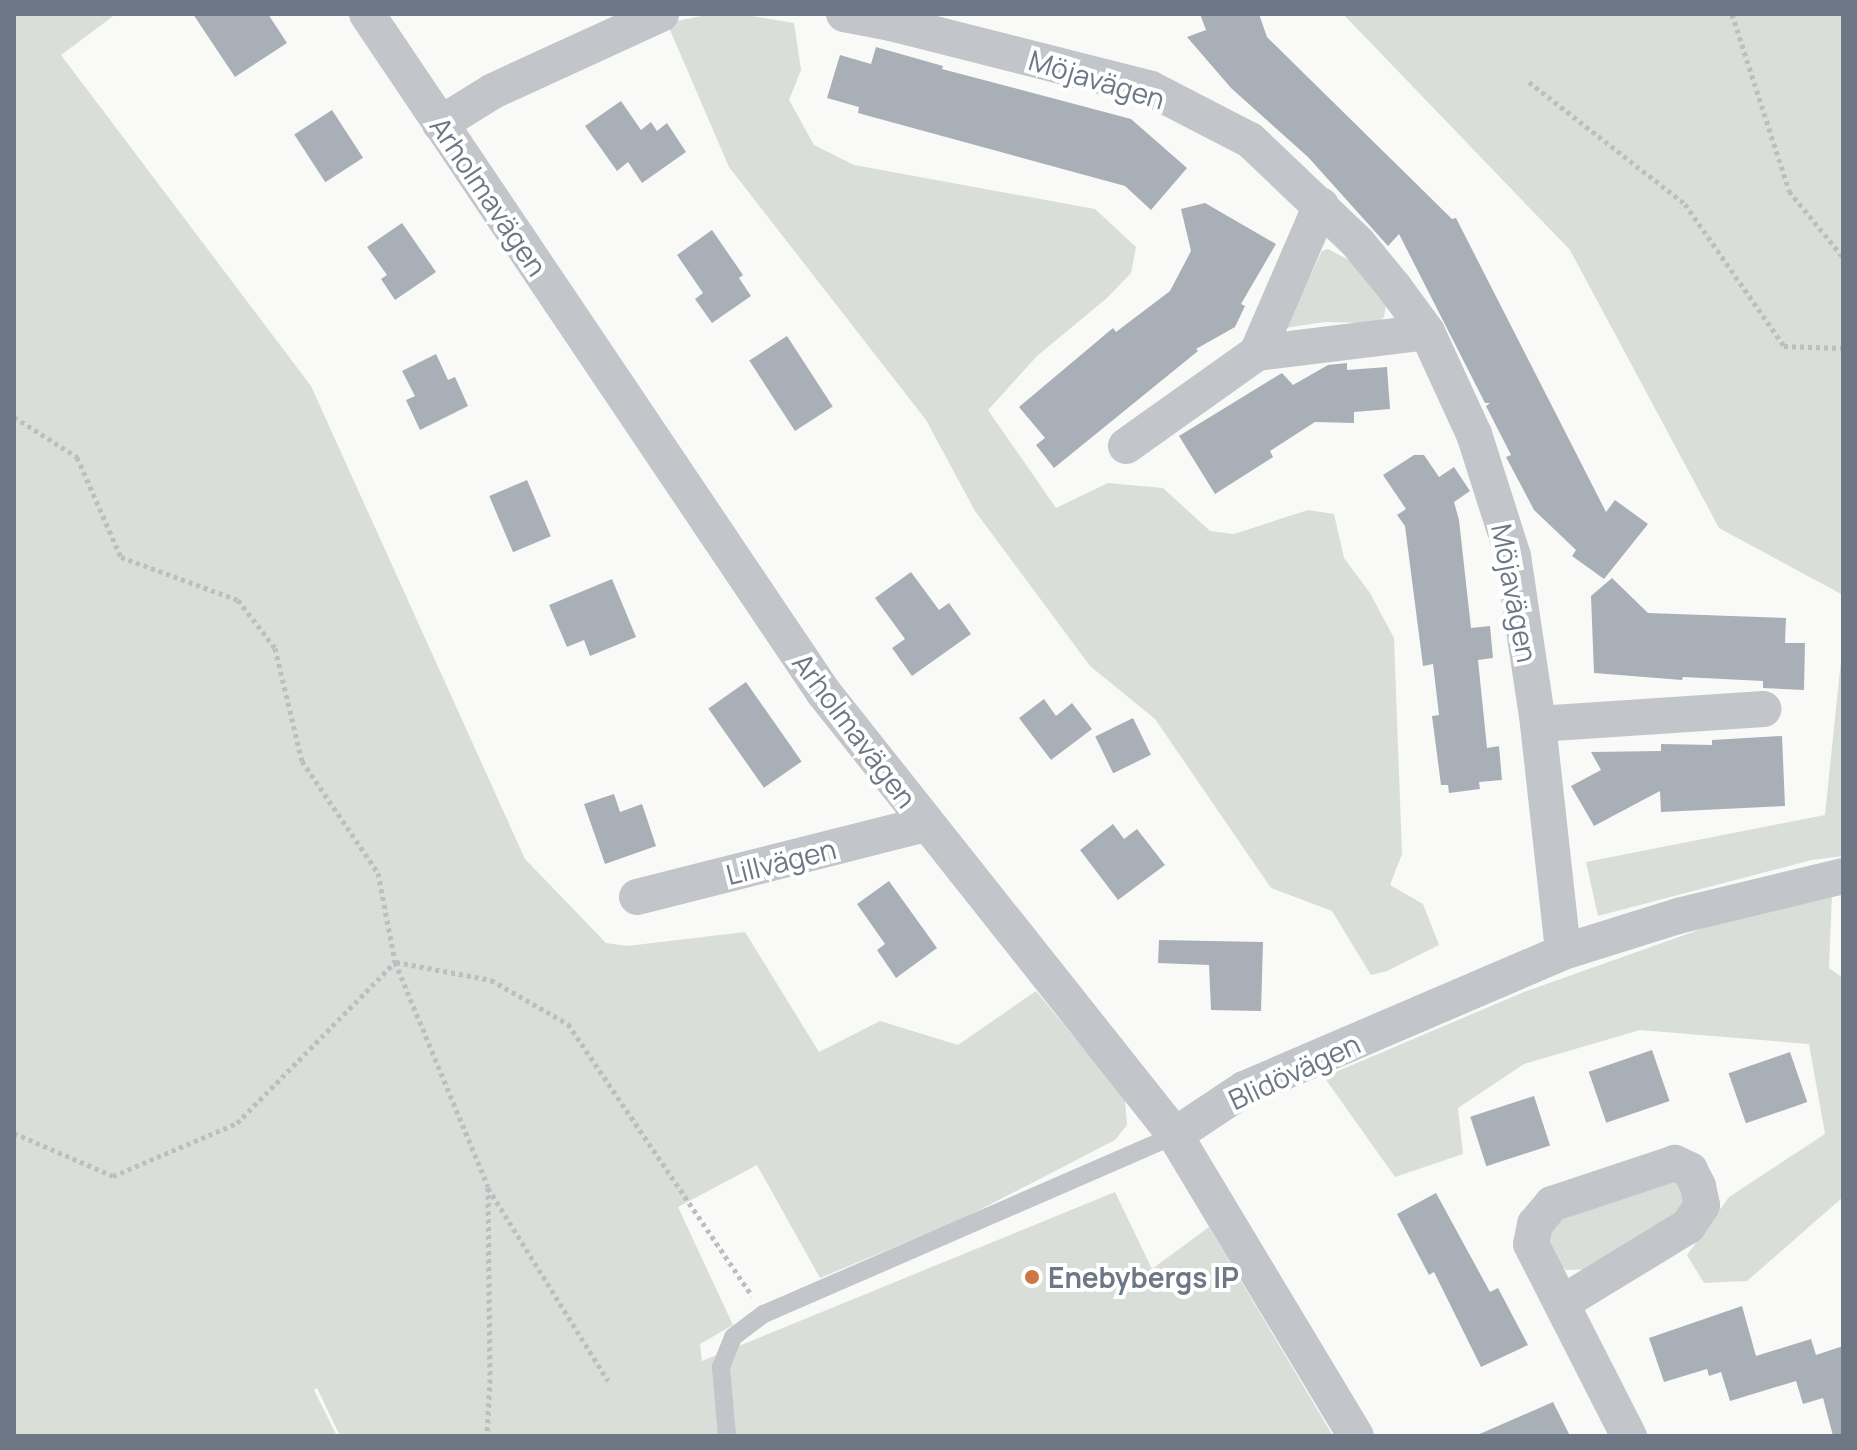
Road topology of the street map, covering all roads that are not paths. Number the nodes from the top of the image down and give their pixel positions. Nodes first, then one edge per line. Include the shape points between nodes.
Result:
1 (367, 14) edge
2 (661, 14) edge
3 (844, 14) edge
4 (440, 124) junction
5 (1321, 205) junction
6 (1427, 332) junction
7 (1257, 353) junction
8 (1126, 446) dead end
9 (1764, 709) dead end
10 (1538, 724) junction
11 (925, 824) junction
12 (1843, 876) edge
13 (637, 897) dead end
14 (1563, 952) junction
15 (1175, 1135) junction
16 (1562, 1303) junction
17 (727, 1436) edge
18 (1356, 1436) edge
19 (1629, 1436) edge

1 - 4 street, Arholmavägen
2 - 4 street via 493,91
3 - 5 street, Möjavägen via 1151,89 1250,140
4 - 11 street, Arholmavägen via 824,693
5 - 6 street, Möjavägen via 1358,243
5 - 7 street
6 - 7 street
6 - 10 street, Möjavägen via 1474,434 1513,556
7 - 8 street
9 - 10 street
10 - 14 street, Möjavägen
11 - 13 street, Lillvägen
11 - 15 street, Arholmavägen
12 - 14 street, Blidövägen via 1678,916
14 - 15 street, Blidövägen via 1244,1089
15 - 17 lane, Blidövägen via 764,1314 733,1337 721,1367
15 - 18 street, Arholmavägen
16 - 16 street via 1531,1244 1535,1224 1552,1204 1675,1163 1690,1170 1702,1205 1688,1226
16 - 19 street

